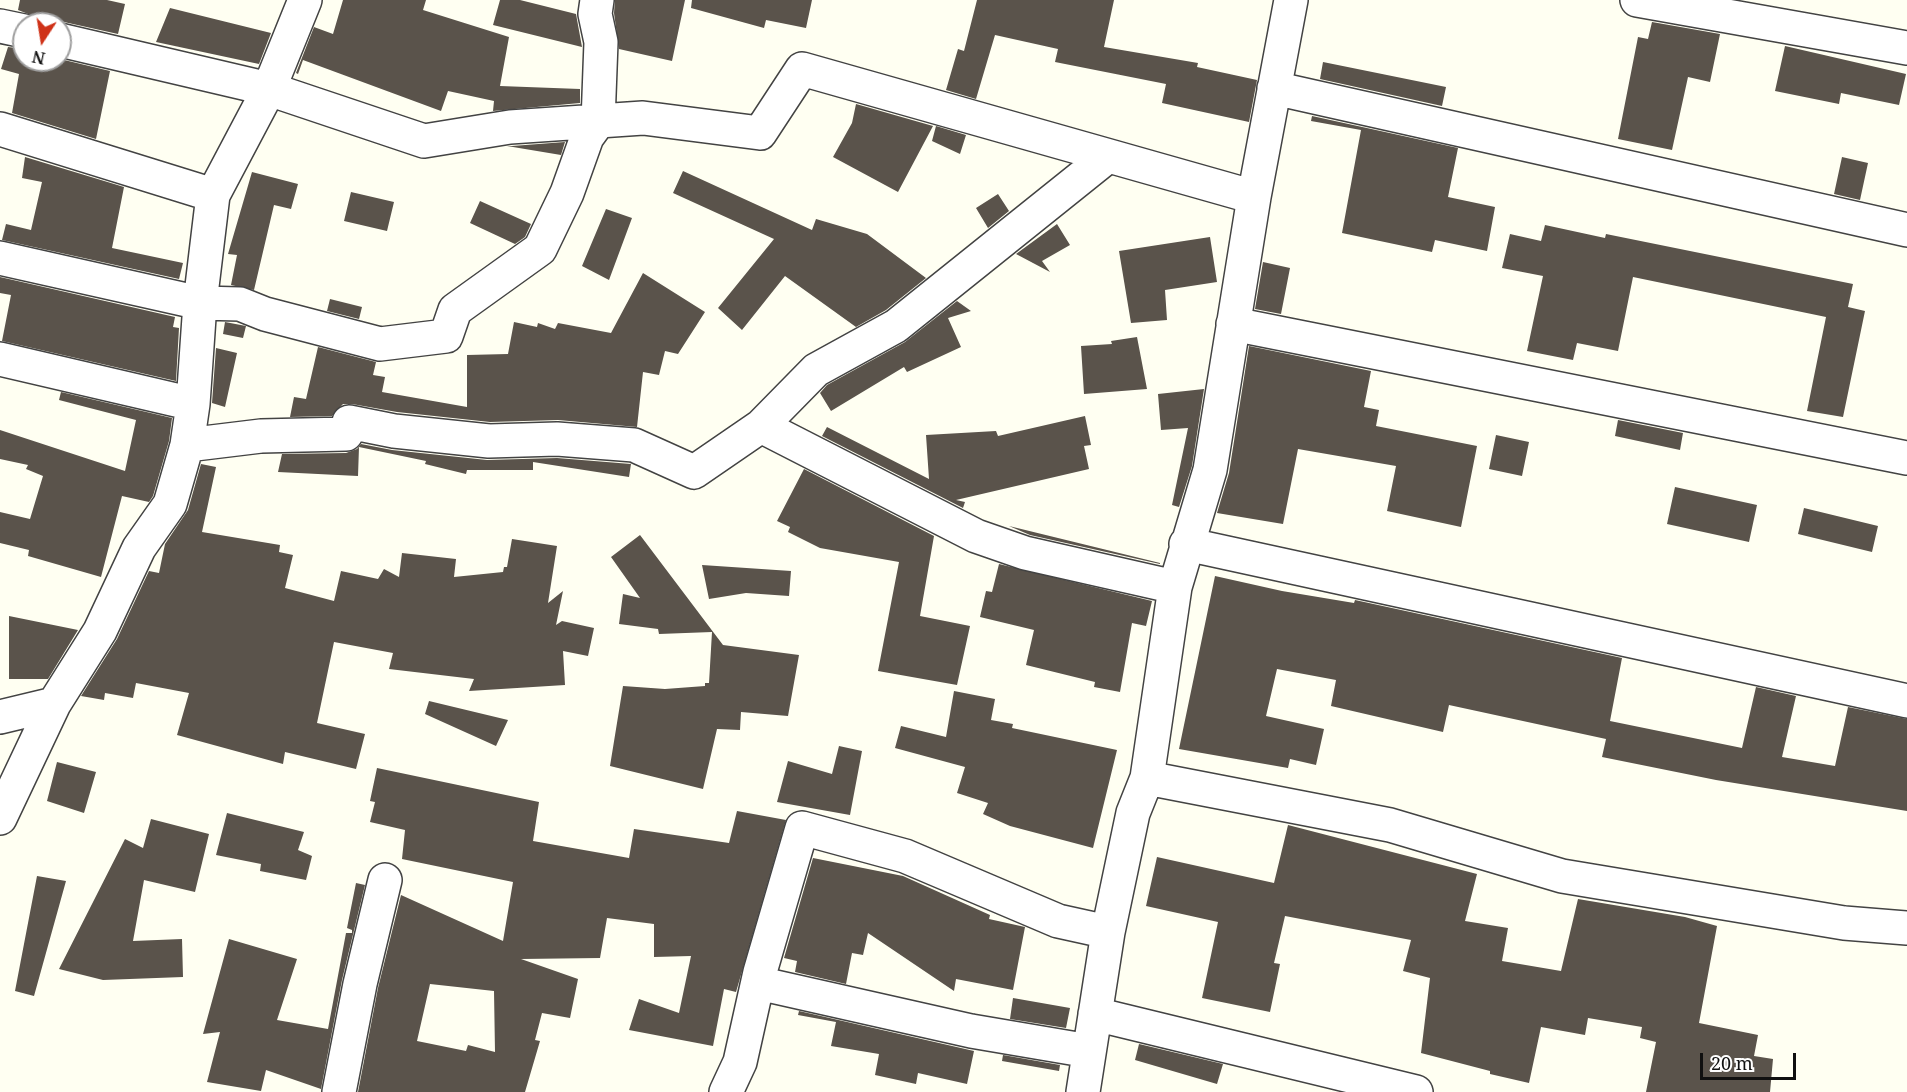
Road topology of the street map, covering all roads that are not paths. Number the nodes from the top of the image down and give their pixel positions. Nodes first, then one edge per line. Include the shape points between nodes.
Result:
1 (305, 0) edge
2 (597, 0) edge
3 (1291, 0) edge
4 (1637, 0) edge
5 (72, 43) edge
6 (1907, 48) edge
7 (1274, 88) junction
8 (269, 89) junction
9 (598, 122) junction
10 (0, 129) edge
11 (1108, 156) junction
12 (213, 195) junction
13 (1254, 197) junction
14 (1907, 230) edge
15 (0, 258) edge
16 (200, 303) junction
17 (1233, 324) junction
18 (0, 359) edge
19 (193, 404) junction
20 (761, 426) junction
21 (187, 445) junction
22 (1907, 458) edge
23 (1186, 544) junction
24 (1175, 587) junction
25 (1907, 701) edge
26 (54, 704) junction
27 (0, 717) edge
28 (1147, 778) junction
29 (0, 818) edge
30 (385, 880) dead end
31 (1907, 928) edge
32 (1107, 932) junction
33 (758, 983) junction
34 (1095, 1014) junction
35 (1089, 1051) junction
36 (339, 1092) edge
37 (726, 1092) edge
38 (1083, 1092) edge
39 (1416, 1092) edge

1 - 8 street
2 - 9 street via 595,14 601,42
3 - 7 street
4 - 6 street
5 - 8 street
7 - 13 street
7 - 14 street
8 - 9 street via 424,141 510,127
8 - 12 street
9 - 11 street via 643,118 759,133 802,69
9 - 16 street via 587,137 567,194 540,249 456,310 446,336 380,344 240,304
10 - 12 street
11 - 13 street
11 - 20 street via 896,326 816,370
12 - 16 street
13 - 17 street
15 - 16 street
16 - 19 street
17 - 22 street
17 - 23 street via 1210,470
18 - 19 street
19 - 21 street
20 - 21 street via 694,472 634,445 557,439 489,441 393,431 349,422 346,434 261,436
20 - 24 street via 976,536 1025,553
21 - 26 street via 170,504 139,548 100,631
23 - 24 street
23 - 25 street
24 - 28 street
26 - 27 street
26 - 29 street
28 - 31 street via 1390,825 1562,876 1844,923
28 - 32 street via 1133,813
30 - 36 street
32 - 33 street via 1058,921 905,855 802,828
32 - 34 street
33 - 35 street via 971,1031
33 - 37 street via 740,1062
34 - 35 street
34 - 39 street
35 - 38 street

